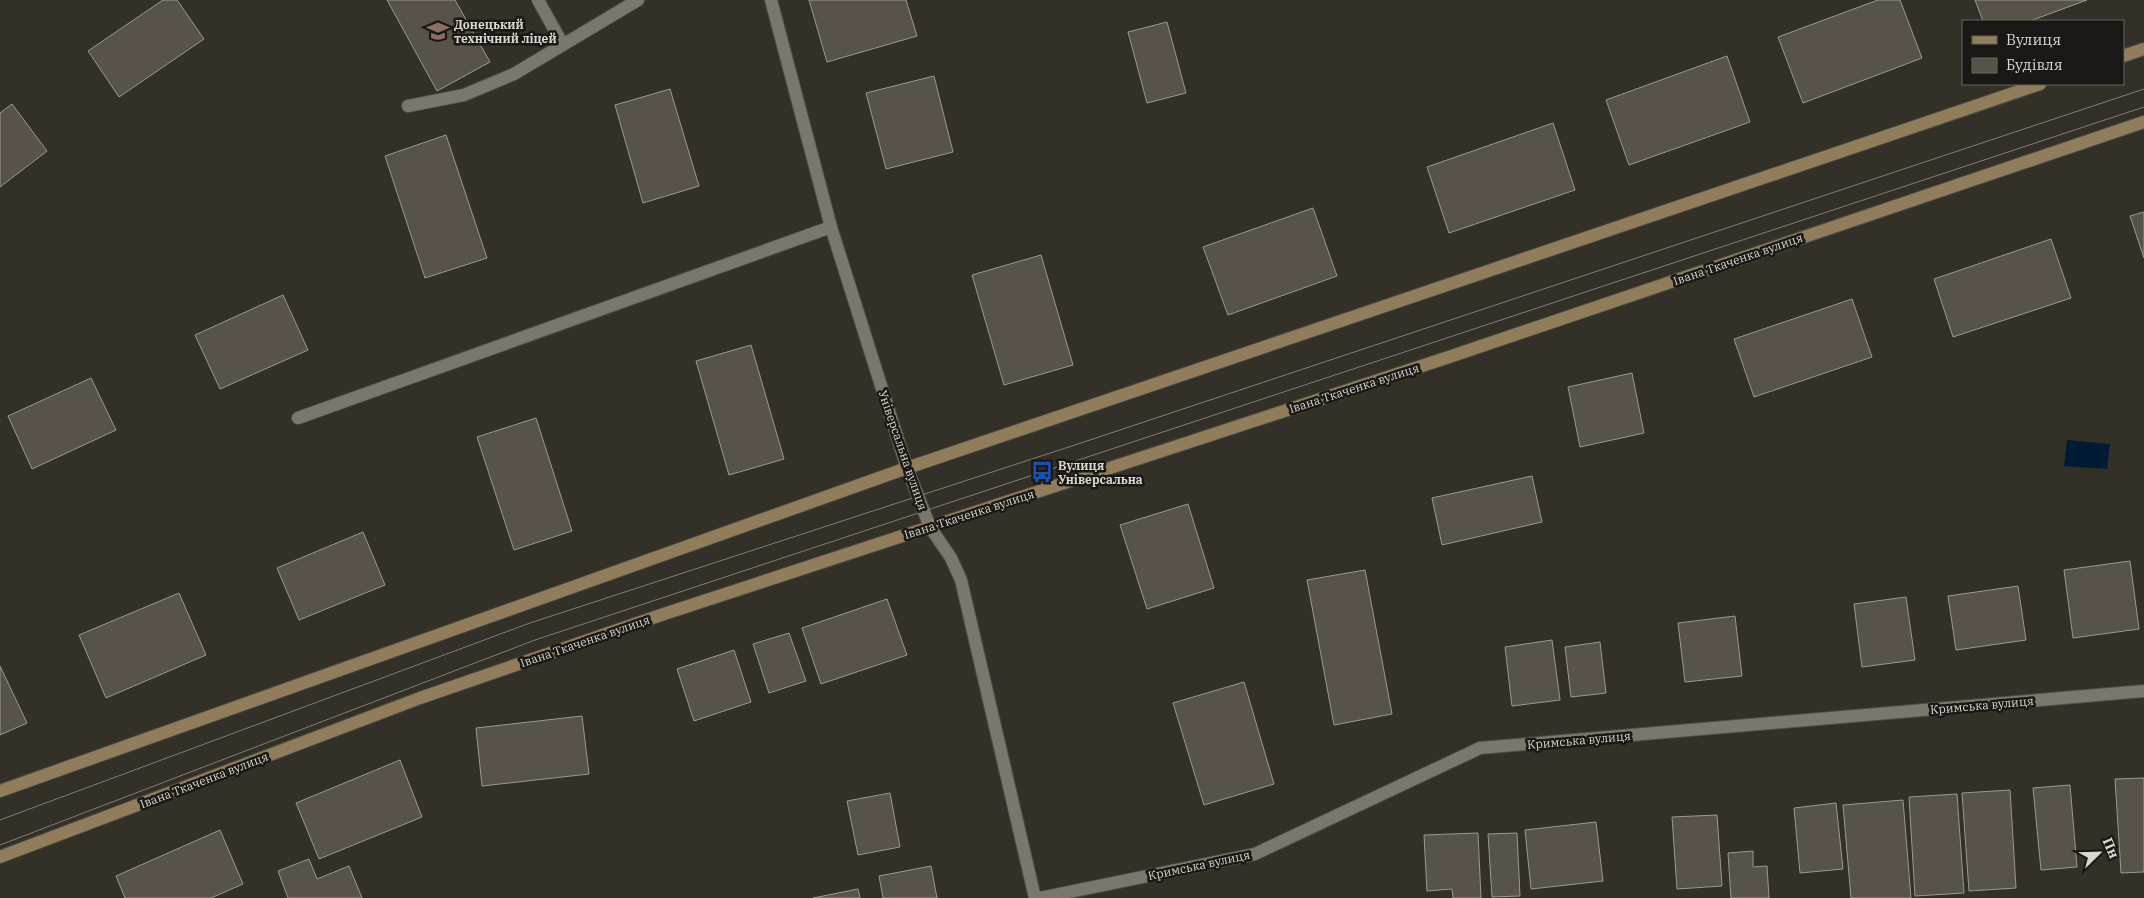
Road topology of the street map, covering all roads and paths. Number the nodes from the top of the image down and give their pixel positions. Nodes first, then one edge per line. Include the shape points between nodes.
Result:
1 (538, 0) edge
2 (638, 0) edge
3 (771, 0) edge
4 (563, 45) junction
5 (2144, 49) edge
6 (2124, 56) edge
7 (2037, 85) edge
8 (408, 106) dead end
9 (2144, 122) edge
10 (831, 227) junction
11 (298, 418) dead end
12 (907, 468) junction
13 (930, 527) junction
14 (2144, 691) edge
15 (0, 791) edge
16 (0, 857) edge
17 (1035, 898) edge
18 (1040, 898) edge

1 - 4 street
2 - 4 street
3 - 10 street, Універсальна вулиця
4 - 8 street via 514,74 464,95
5 - 6 main road
7 - 12 main road
9 - 13 main road, Івана Ткаченка вулиця via 1446,358
10 - 11 street
10 - 12 street, Універсальна вулиця
12 - 13 street, Універсальна вулиця
12 - 15 main road
13 - 16 main road, Івана Ткаченка вулиця via 420,698
13 - 17 street, Універсальна вулиця via 961,580
14 - 18 street, Кримська вулиця via 1480,748 1255,854

